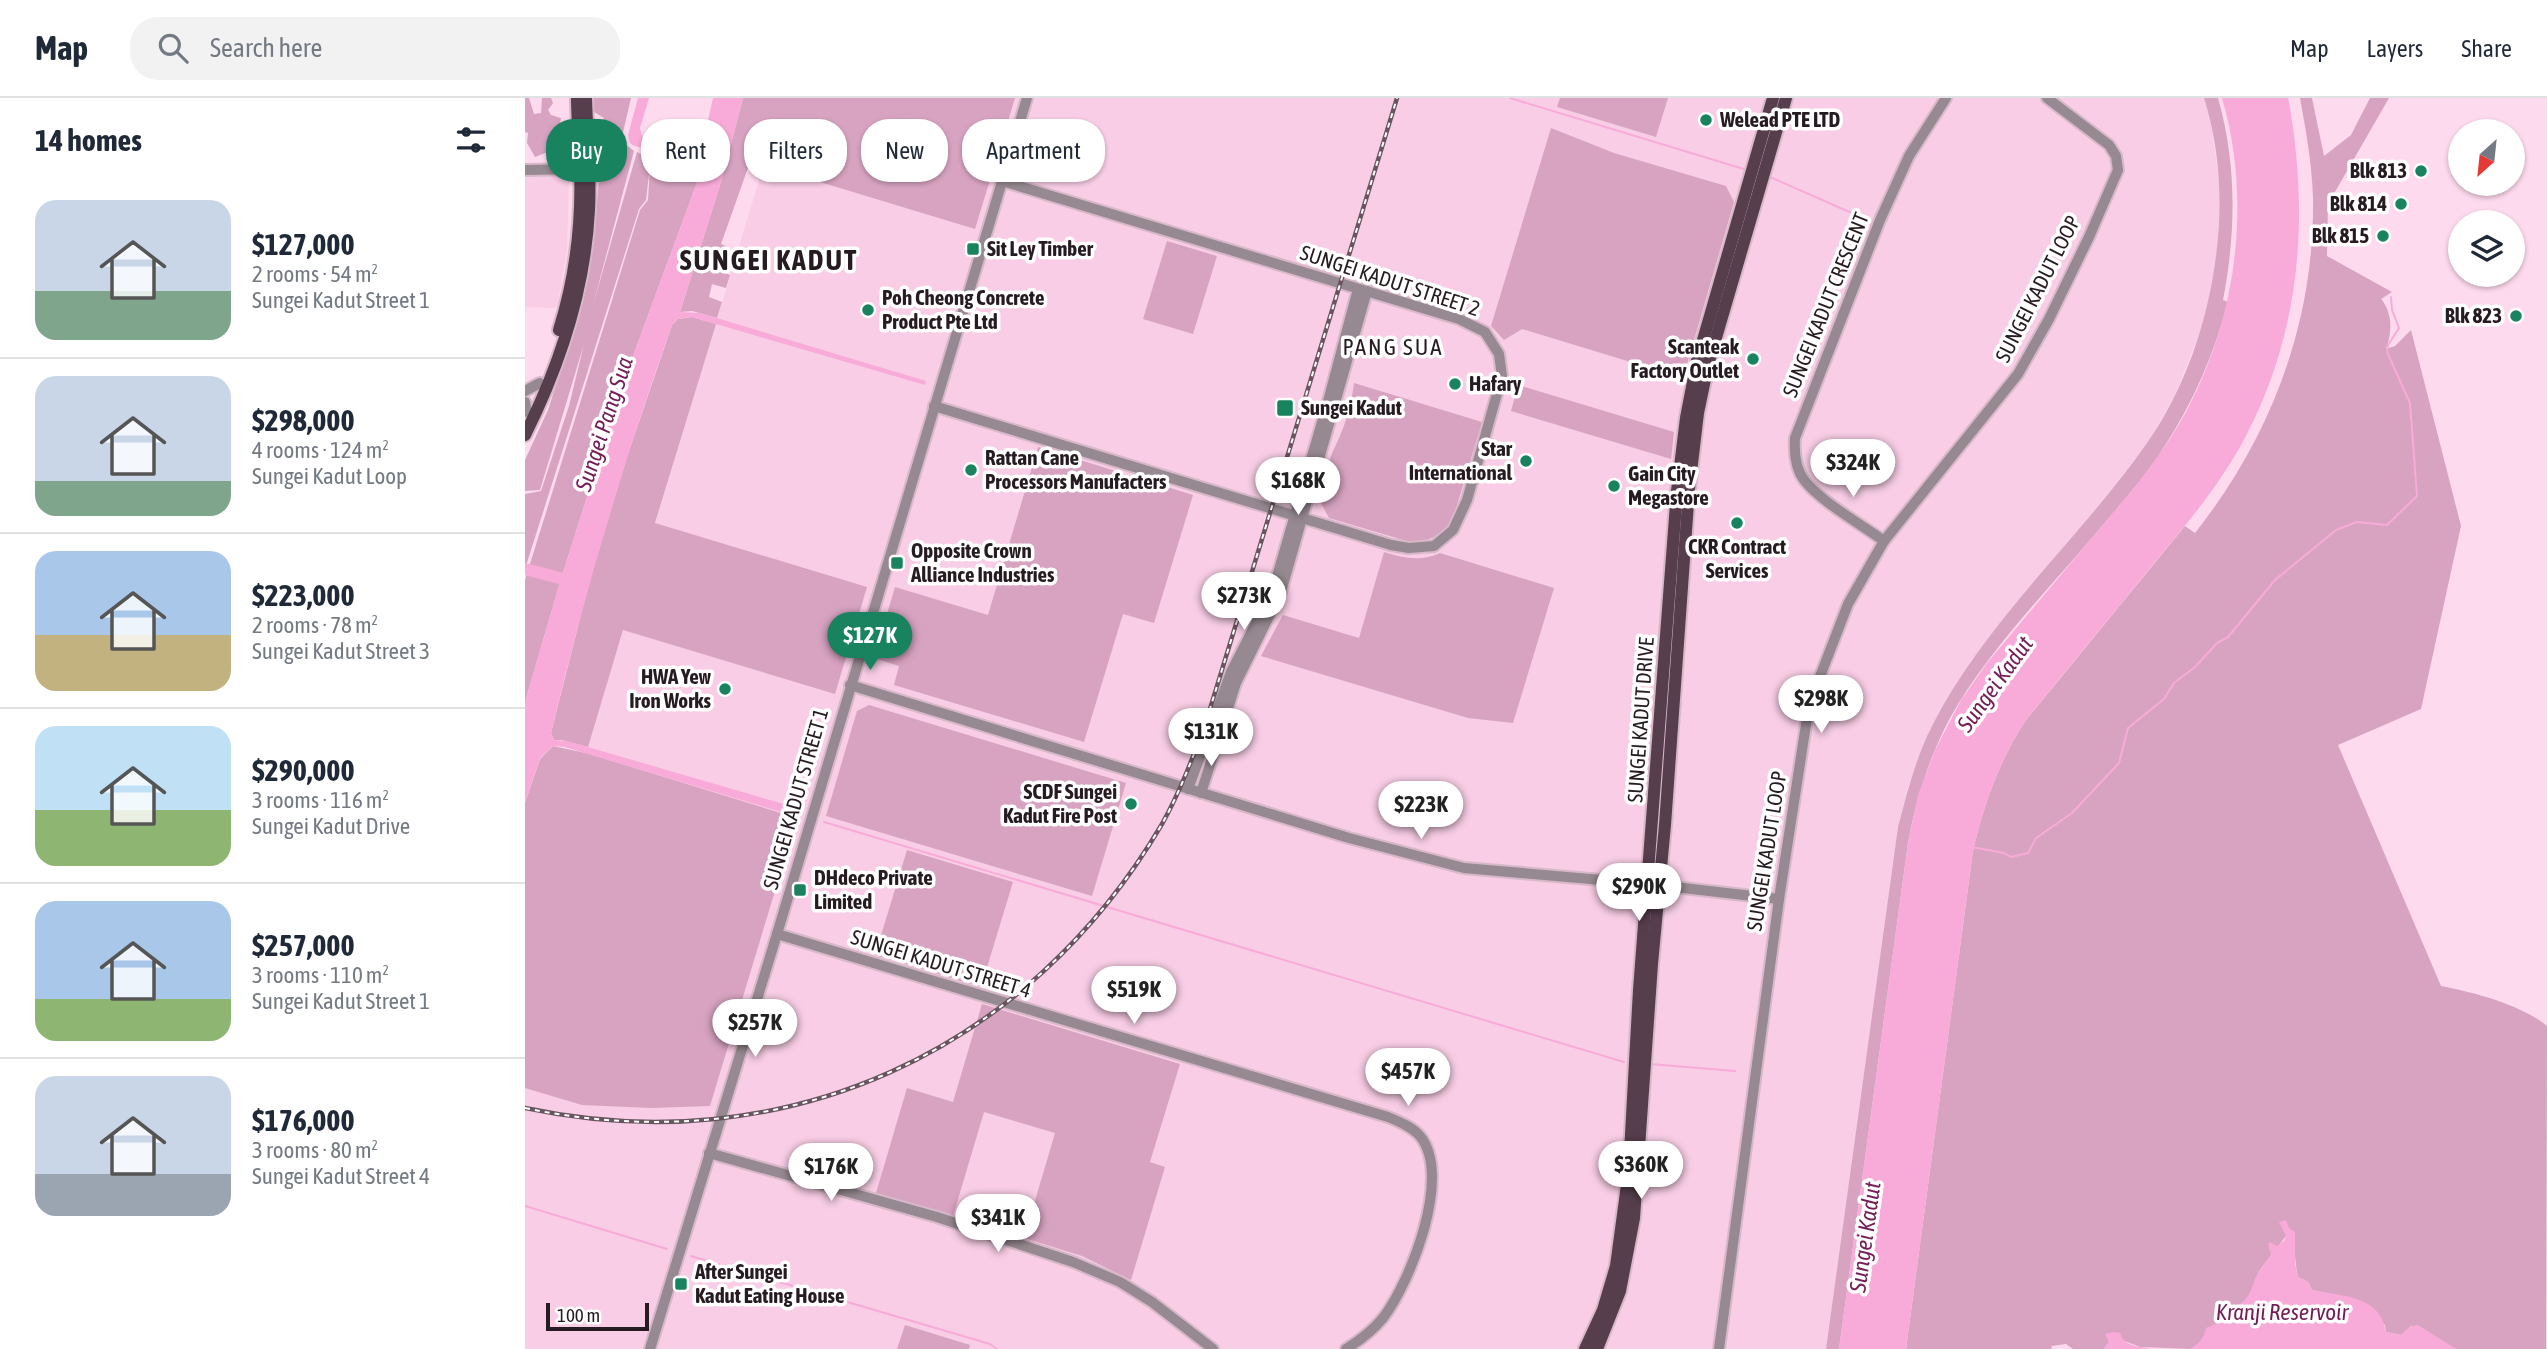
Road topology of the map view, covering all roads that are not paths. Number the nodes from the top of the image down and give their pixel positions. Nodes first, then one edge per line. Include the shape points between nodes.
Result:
1 (577, 98) edge
2 (586, 98) edge
3 (1027, 98) edge
4 (1773, 98) edge
5 (1786, 98) edge
6 (1946, 98) edge
7 (2047, 98) edge
8 (578, 119) edge
9 (1021, 119) edge
10 (525, 170) edge
11 (546, 170) edge
12 (580, 182) edge
13 (1002, 182) edge
14 (1005, 182) edge
15 (1363, 290) junction
16 (540, 383) junction
17 (525, 391) edge
18 (934, 406) junction
19 (526, 410) edge
20 (525, 435) edge
21 (1303, 501) junction
22 (1276, 511) junction
23 (1298, 518) junction
24 (1326, 526) junction
25 (1292, 539) junction
26 (1884, 541) junction
27 (850, 685) junction
28 (1188, 789) junction
29 (1201, 793) junction
30 (1654, 884) junction
31 (1779, 899) junction
32 (777, 934) junction
33 (709, 1153) junction
34 (650, 1349) edge
35 (1213, 1349) edge
36 (1346, 1349) edge
37 (1585, 1349) edge
38 (1597, 1349) edge
39 (1719, 1349) edge

1 - 8 main road
2 - 20 main road via 589,208 581,278 561,349
3 - 9 street, SUNGEI KADUT STREET 1
4 - 30 main road, SUNGEI KADUT DRIVE via 1697,361 1686,418 1677,491
5 - 30 main road, SUNGEI KADUT DRIVE via 1698,413 1672,736
6 - 26 street, SUNGEI KADUT CRESCENT via 1909,156 1880,220 1795,438 1797,467 1804,480
7 - 26 street, SUNGEI KADUT LOOP via 2109,145 2118,170 2049,319 2018,374
10 - 11 street
12 - 16 main road via 571,277
13 - 18 street, SUNGEI KADUT STREET 1
14 - 15 street, SUNGEI KADUT STREET 2
15 - 21 street
15 - 24 street, SUNGEI KADUT STREET 2 via 1459,319 1485,332 1499,354 1502,376 1467,500 1453,530 1434,546 1409,548
16 - 17 street
16 - 19 main road
18 - 22 street, SUNGEI KADUT STREET 2
18 - 27 street, SUNGEI KADUT STREET 1
21 - 22 street
21 - 23 street
21 - 24 street
22 - 23 street, SUNGEI KADUT STREET 2
22 - 25 street
23 - 24 street, SUNGEI KADUT STREET 2
23 - 25 street
24 - 25 street
25 - 28 street via 1273,590 1231,672
25 - 29 street via 1281,592 1236,683
26 - 31 street, SUNGEI KADUT LOOP via 1848,604 1809,705
27 - 28 street
27 - 32 street, SUNGEI KADUT STREET 1
28 - 29 street
29 - 30 street via 1464,868
30 - 31 street
30 - 37 main road, SUNGEI KADUT DRIVE via 1639,990 1629,1170 1618,1253 1603,1310
30 - 38 main road, SUNGEI KADUT DRIVE via 1634,1218 1620,1291
31 - 39 street, SUNGEI KADUT LOOP
32 - 33 street, SUNGEI KADUT STREET 1
32 - 36 street, SUNGEI KADUT STREET 4 via 1407,1125 1420,1136 1430,1159 1427,1218 1402,1287 1383,1318
33 - 34 street, SUNGEI KADUT STREET 1
33 - 35 street via 937,1217 1073,1262 1120,1282

